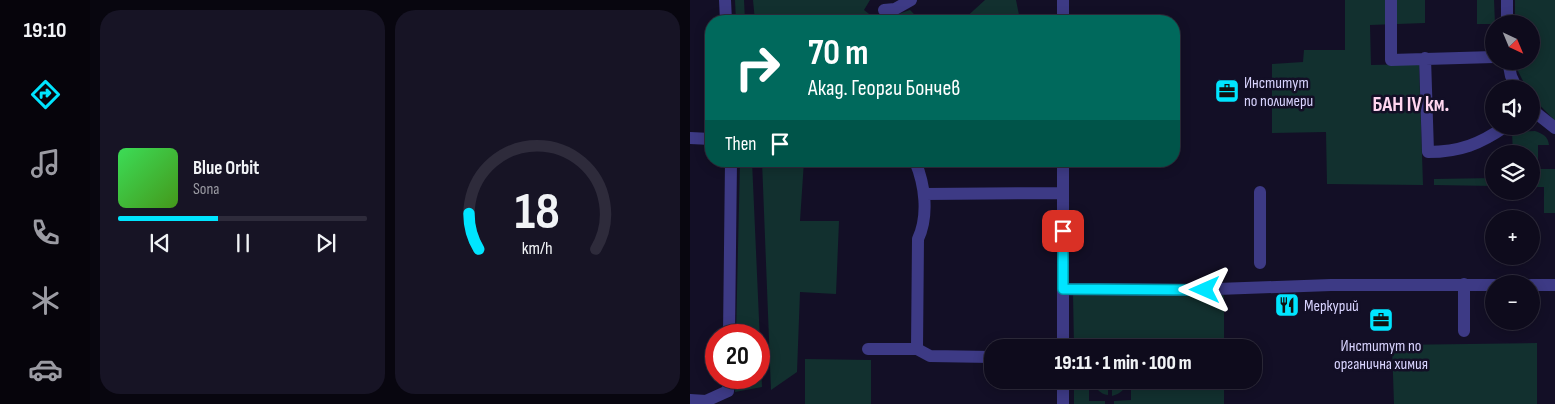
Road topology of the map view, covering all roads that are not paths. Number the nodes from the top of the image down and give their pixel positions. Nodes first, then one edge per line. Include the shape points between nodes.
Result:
1 (725, 0) edge
2 (911, 0) edge
3 (1063, 0) edge
4 (1390, 0) edge
5 (1506, 0) edge
6 (884, 10) dead end
7 (726, 15) edge
8 (1063, 15) edge
9 (1507, 15) edge
10 (1425, 58) junction
11 (1485, 58) edge
12 (1540, 116) edge
13 (1555, 128) edge
14 (1492, 135) edge
15 (690, 138) edge
16 (705, 139) edge
17 (731, 167) edge
18 (918, 167) edge
19 (1063, 167) edge
20 (1260, 192) dead end
21 (1063, 193) junction
22 (924, 194) junction
23 (1260, 263) dead end
24 (1464, 284) junction
25 (1485, 284) edge
26 (1540, 285) edge
27 (1555, 285) edge
28 (1063, 289) junction
29 (729, 324) edge
30 (1464, 331) dead end
31 (1062, 339) edge
32 (868, 349) dead end
33 (917, 349) junction
34 (984, 357) edge
35 (728, 389) edge
36 (1063, 389) edge
37 (690, 400) edge
38 (1063, 404) edge

1 - 7 street
2 - 6 street via 895,9
3 - 8 street
4 - 10 street via 1391,60
5 - 9 street
10 - 11 street
10 - 14 street via 1428,152 1466,148
12 - 13 street
15 - 16 street
17 - 29 street
18 - 22 street
19 - 21 street
20 - 23 street
21 - 22 street
21 - 28 street
22 - 33 street via 924,226 918,238
24 - 25 street
24 - 28 street via 1190,290
24 - 30 street
26 - 27 street
28 - 31 street
32 - 33 street
33 - 34 street via 930,356
35 - 37 street via 706,401
36 - 38 street

